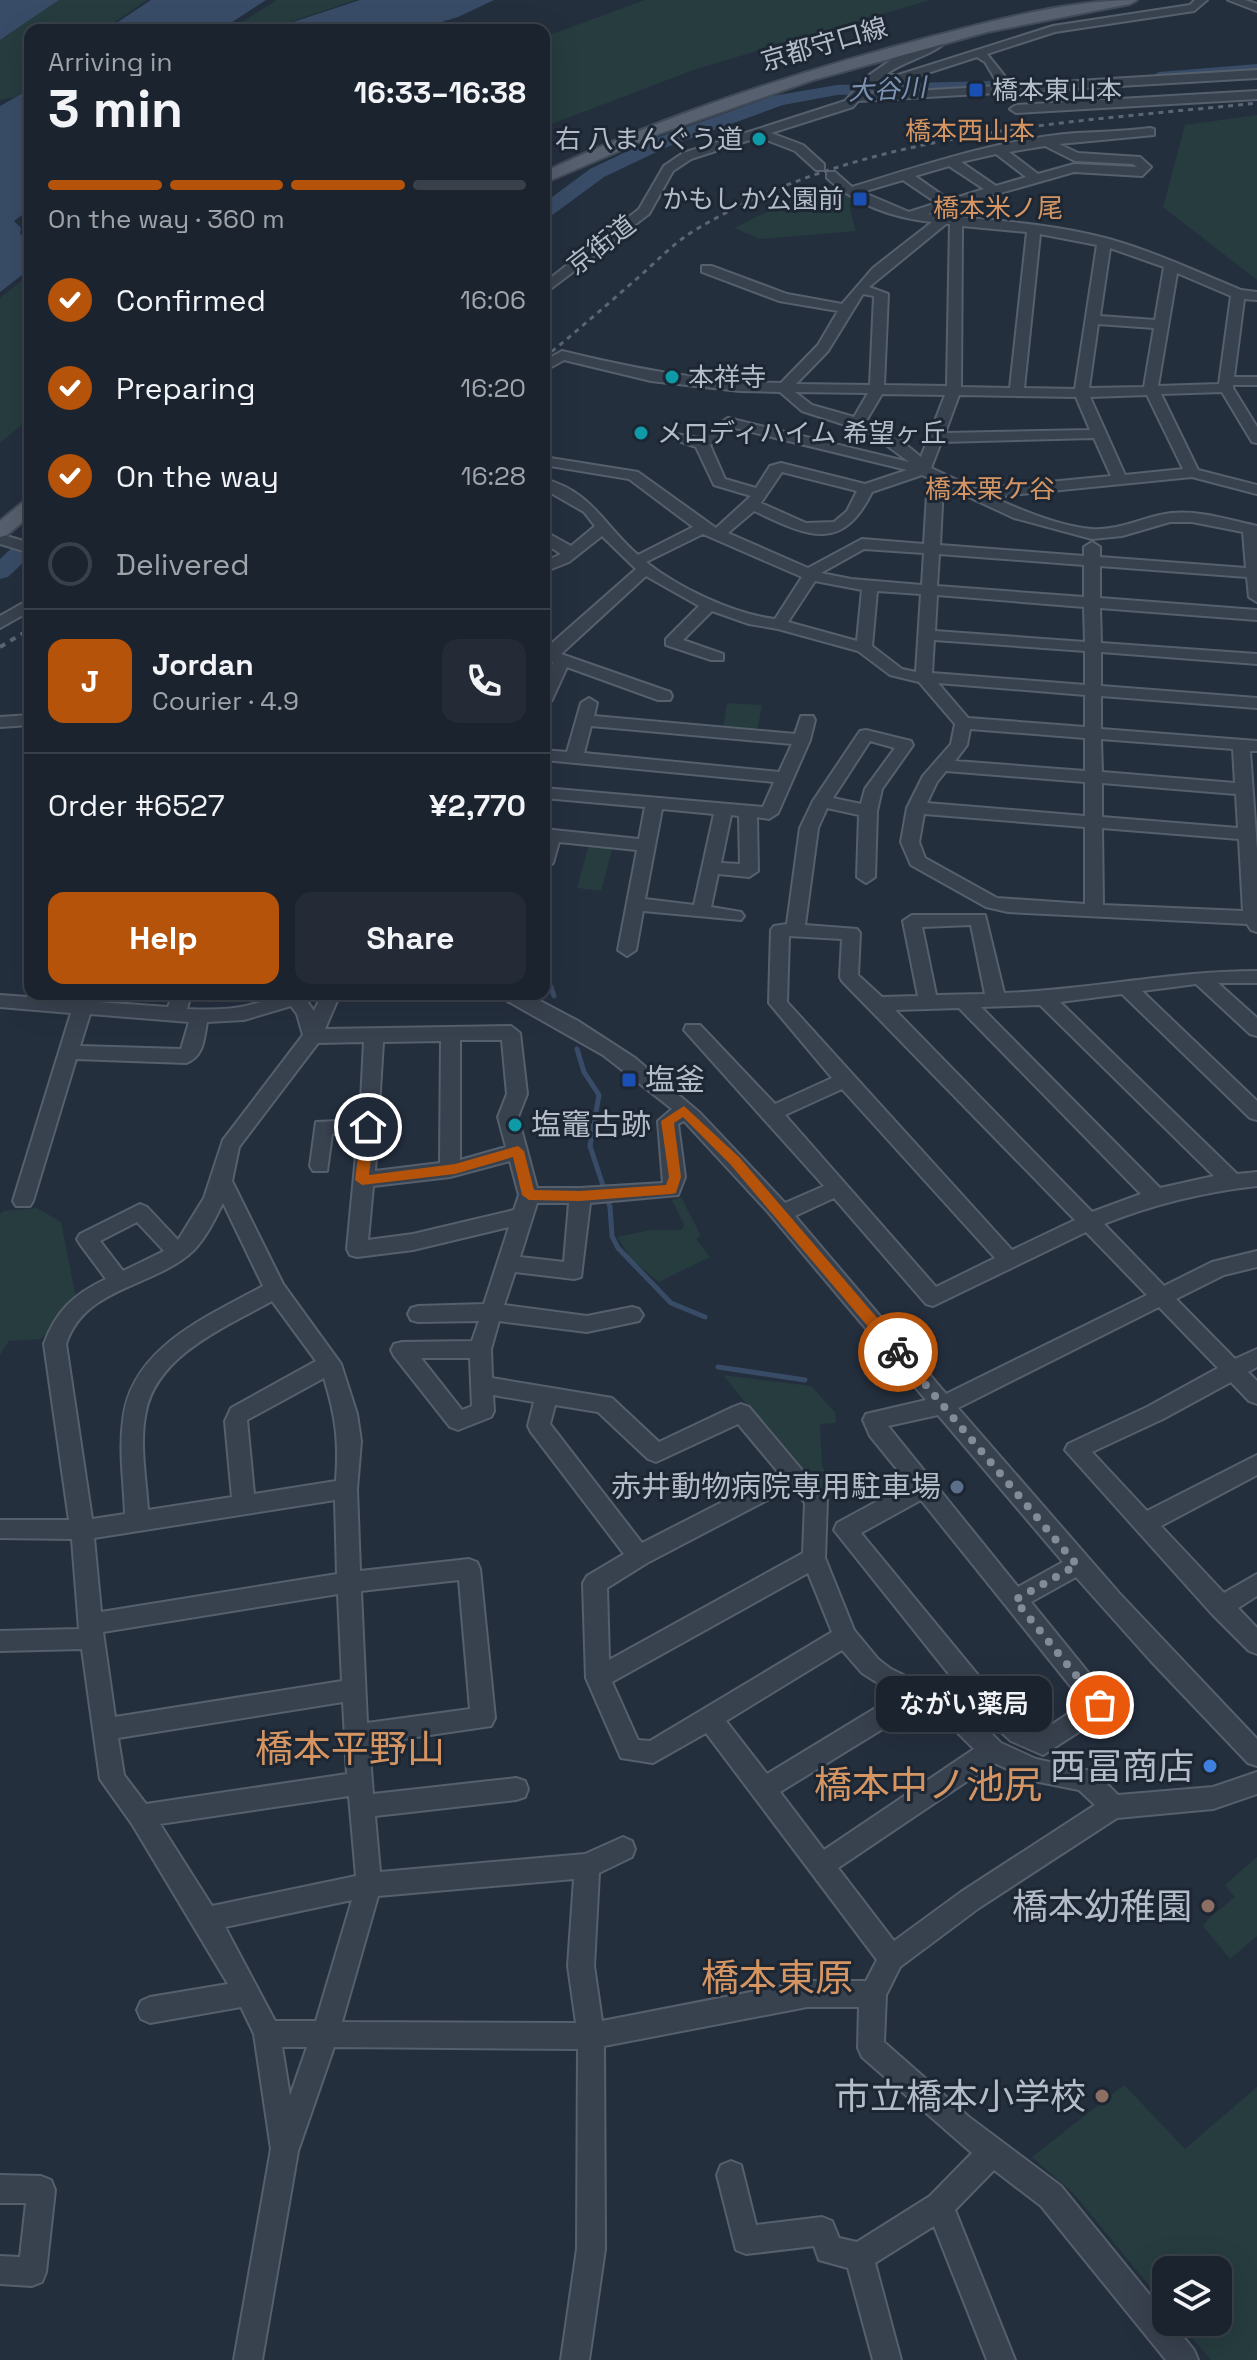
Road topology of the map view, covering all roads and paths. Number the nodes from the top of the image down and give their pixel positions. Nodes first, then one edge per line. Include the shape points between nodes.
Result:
1 (1130, 0) edge
2 (1201, 0) edge
3 (1234, 0) edge
4 (1257, 9) edge
5 (944, 37) junction
6 (979, 53) junction
7 (1257, 74) edge
8 (1161, 81) junction
9 (1003, 86) junction
10 (863, 88) junction
11 (1257, 95) edge
12 (1175, 99) junction
13 (1150, 132) dead end
14 (762, 134) junction
15 (1047, 142) junction
16 (998, 150) junction
17 (951, 161) junction
18 (550, 175) edge
19 (905, 175) junction
20 (1036, 178) junction
21 (993, 190) junction
22 (850, 192) junction
23 (947, 204) junction
24 (907, 216) junction
25 (950, 220) junction
26 (1034, 229) junction
27 (1104, 242) junction
28 (1171, 266) junction
29 (707, 269) dead end
30 (550, 285) edge
31 (860, 289) junction
32 (1238, 294) junction
33 (1257, 296) edge
34 (844, 308) junction
35 (1092, 319) junction
36 (1161, 325) junction
37 (550, 363) edge
38 (1257, 381) edge
39 (1226, 385) junction
40 (784, 388) junction
41 (1151, 388) junction
42 (877, 390) junction
43 (954, 391) junction
44 (1017, 391) junction
45 (1081, 393) junction
46 (857, 423) junction
47 (1101, 434) junction
48 (681, 437) dead end
49 (936, 438) junction
50 (1257, 439) edge
51 (702, 444) junction
52 (550, 462) edge
53 (601, 470) junction
54 (930, 473) junction
55 (1192, 473) junction
56 (1120, 480) junction
57 (550, 486) edge
58 (866, 489) junction
59 (1257, 490) edge
60 (568, 494) junction
61 (974, 494) junction
62 (755, 499) junction
63 (24, 513) edge
64 (602, 528) junction
65 (711, 530) junction
66 (1254, 531) edge
67 (1092, 534) junction
68 (2, 537) edge
69 (550, 540) edge
70 (24, 546) edge
71 (932, 549) junction
72 (571, 553) junction
73 (1092, 561) junction
74 (550, 564) edge
75 (641, 565) junction
76 (1254, 573) junction
77 (810, 575) junction
78 (870, 587) junction
79 (930, 591) junction
80 (1257, 597) edge
81 (1093, 603) junction
82 (709, 605) junction
83 (24, 608) edge
84 (1257, 615) edge
85 (0, 623) edge
86 (779, 624) junction
87 (927, 635) junction
88 (1093, 647) junction
89 (864, 648) junction
90 (552, 657) edge
91 (717, 657) dead end
92 (1257, 659) edge
93 (924, 677) junction
94 (1093, 691) junction
95 (664, 696) dead end
96 (1257, 703) edge
97 (24, 720) edge
98 (807, 720) dead end
99 (0, 722) edge
100 (963, 723) junction
101 (1093, 733) junction
102 (802, 740) junction
103 (1249, 746) edge
104 (550, 756) edge
105 (574, 758) junction
106 (941, 765) junction
107 (1093, 777) junction
108 (786, 778) junction
109 (1244, 789) junction
110 (550, 794) edge
111 (822, 801) junction
112 (654, 803) junction
113 (916, 808) junction
114 (724, 809) junction
115 (748, 811) junction
116 (868, 811) junction
117 (1094, 822) junction
118 (1247, 834) junction
119 (550, 836) edge
120 (646, 845) junction
121 (711, 868) junction
122 (866, 877) dead end
123 (635, 904) junction
124 (1094, 911) junction
125 (701, 912) junction
126 (735, 916) dead end
127 (1256, 921) edge
128 (795, 929) junction
129 (627, 950) dead end
130 (1200, 977) junction
131 (1257, 977) edge
132 (1127, 988) junction
133 (1044, 998) junction
134 (180, 1000) edge
135 (282, 1000) edge
136 (297, 1000) edge
137 (328, 1000) edge
138 (523, 1000) edge
139 (996, 1000) junction
140 (0, 1001) edge
141 (964, 1001) junction
142 (928, 1002) junction
143 (878, 1004) junction
144 (540, 1008) junction
145 (82, 1009) junction
146 (175, 1015) junction
147 (199, 1016) junction
148 (1257, 1029) edge
149 (693, 1030) dead end
150 (511, 1033) junction
151 (451, 1034) junction
152 (374, 1035) junction
153 (313, 1036) junction
154 (67, 1052) junction
155 (845, 1080) junction
156 (684, 1111) junction
157 (772, 1113) junction
158 (1257, 1113) edge
159 (368, 1127) junction
160 (518, 1151) junction
161 (320, 1166) dead end
162 (450, 1170) junction
163 (1230, 1179) junction
164 (1257, 1179) edge
165 (362, 1180) junction
166 (222, 1181) junction
167 (837, 1188) junction
168 (529, 1195) junction
169 (1154, 1195) junction
170 (580, 1196) junction
171 (23, 1201) dead end
172 (780, 1214) junction
173 (521, 1216) junction
174 (1090, 1223) junction
175 (176, 1251) junction
176 (1257, 1259) edge
177 (1010, 1261) junction
178 (507, 1263) junction
179 (120, 1282) junction
180 (275, 1289) junction
181 (1161, 1295) junction
182 (491, 1312) junction
183 (418, 1314) dead end
184 (632, 1315) dead end
185 (480, 1349) junction
186 (1257, 1357) edge
187 (330, 1364) junction
188 (1233, 1370) junction
189 (482, 1385) junction
190 (547, 1395) junction
191 (1257, 1395) edge
192 (944, 1405) junction
193 (1257, 1464) edge
194 (795, 1475) junction
195 (924, 1487) junction
196 (346, 1489) junction
197 (244, 1505) junction
198 (137, 1521) junction
199 (1144, 1524) junction
200 (0, 1529) edge
201 (82, 1530) junction
202 (639, 1556) junction
203 (814, 1558) junction
204 (1077, 1565) junction
205 (349, 1582) junction
206 (1257, 1584) edge
207 (1015, 1600) junction
208 (1220, 1607) junction
209 (92, 1632) junction
210 (845, 1636) junction
211 (0, 1641) edge
212 (1257, 1644) edge
213 (598, 1678) junction
214 (354, 1690) junction
215 (918, 1695) junction
216 (711, 1720) junction
217 (106, 1729) junction
218 (356, 1735) junction
219 (992, 1751) junction
220 (1257, 1755) edge
221 (1257, 1783) edge
222 (516, 1789) dead end
223 (764, 1789) junction
224 (362, 1795) junction
225 (1113, 1807) junction
226 (141, 1816) junction
227 (623, 1849) dead end
228 (587, 1866) junction
229 (821, 1866) junction
230 (369, 1885) junction
231 (206, 1919) junction
232 (891, 1958) junction
233 (248, 1993) junction
234 (873, 1994) junction
235 (150, 2010) dead end
236 (267, 2034) junction
237 (325, 2034) junction
238 (591, 2036) junction
239 (284, 2151) junction
240 (992, 2152) junction
241 (731, 2175) dead end
242 (0, 2189) edge
243 (940, 2206) junction
244 (859, 2257) junction
245 (0, 2270) edge
246 (248, 2360) edge
247 (575, 2360) edge
248 (887, 2360) edge
249 (1001, 2360) edge
250 (1184, 2360) edge

1 - 5 main road, 京都守口線
2 - 6 street, 京街道 via 1194,8 1053,29
3 - 4 street
5 - 10 street via 937,46 898,60
5 - 18 main road, 京都守口線 via 695,112
6 - 9 street
6 - 10 street, 京街道
7 - 8 street
8 - 9 street
8 - 12 street
9 - 10 street
9 - 12 street via 1018,114
10 - 14 street, 京街道 via 849,104
11 - 12 street
13 - 15 street
14 - 22 street via 799,148
14 - 30 street, 京街道 via 674,163 644,211
15 - 16 street
15 - 20 street via 1075,162
16 - 17 street
16 - 20 street
17 - 19 street
17 - 21 street
19 - 22 street
19 - 23 street
20 - 21 street
21 - 23 street
22 - 24 street
23 - 24 street
24 - 25 street
25 - 26 street
25 - 31 street via 889,261
25 - 43 street
26 - 27 street
26 - 44 street
27 - 28 street
27 - 35 street
28 - 32 street
28 - 36 street
29 - 34 street via 784,298
31 - 34 street
31 - 42 street via 881,294
32 - 33 street
32 - 39 street
34 - 40 street via 823,348
35 - 36 street
35 - 45 street
36 - 41 street
37 - 40 street via 562,355 738,393
38 - 39 street
39 - 41 street
39 - 50 street
40 - 42 street
40 - 46 street via 798,405
41 - 45 street
41 - 55 street
42 - 43 street
42 - 46 street
43 - 44 street
43 - 49 street
44 - 45 street
45 - 47 street
46 - 54 street via 890,439
47 - 49 street
47 - 56 street
48 - 51 street
49 - 54 street
51 - 54 street via 728,422
51 - 62 street via 719,482
52 - 53 street
53 - 60 street
53 - 65 street via 633,475
54 - 58 street
54 - 61 street
54 - 71 street
55 - 56 street
55 - 59 street
56 - 61 street
57 - 60 street
58 - 62 street via 785,466 775,469
58 - 62 street via 850,518 836,529 819,532
60 - 64 street via 589,509
61 - 67 street via 1047,524
62 - 65 street
63 - 68 main road
64 - 72 street
64 - 75 street
65 - 75 street
65 - 77 street
66 - 67 street via 1192,517
66 - 76 street
67 - 73 street
68 - 70 street
69 - 72 street
71 - 73 street
71 - 77 street via 862,544
71 - 79 street
72 - 74 street
73 - 76 street
73 - 81 street
75 - 82 street
75 - 90 street
76 - 80 street
77 - 78 street
77 - 86 street
78 - 79 street
78 - 89 street
79 - 81 street
79 - 87 street
81 - 84 street
81 - 88 street
82 - 86 street
82 - 91 street via 672,642
83 - 85 street
86 - 89 street
87 - 88 street
87 - 93 street
88 - 92 street
88 - 94 street
89 - 93 street via 896,672
90 - 95 street
93 - 94 street
93 - 100 street
94 - 96 street
94 - 101 street
97 - 99 street
98 - 102 street
100 - 101 street
100 - 106 street via 959,745
101 - 103 street
101 - 107 street
102 - 105 street via 587,711
102 - 108 street
103 - 109 street
104 - 105 street
105 - 108 street
106 - 107 street
106 - 113 street
107 - 109 street
107 - 117 street
108 - 115 street via 769,813
109 - 118 street
110 - 112 street
111 - 116 street
111 - 116 street via 866,735 905,745 874,789
111 - 128 street via 809,828
112 - 114 street
112 - 120 street
113 - 117 street
113 - 124 street via 910,842 917,861 939,875 992,903
114 - 115 street
114 - 121 street
115 - 121 street via 749,871
116 - 122 street
117 - 118 street
117 - 124 street
118 - 127 street
119 - 120 street
120 - 123 street
121 - 125 street
123 - 125 street
123 - 129 street
124 - 127 street
125 - 126 street
128 - 143 street via 851,933 849,977
128 - 155 street via 780,930 778,1003
130 - 131 street
130 - 132 street
130 - 148 street
132 - 133 street
132 - 158 street
133 - 139 street
133 - 163 street
134 - 146 street
135 - 147 street via 244,1013
136 - 153 street
137 - 153 street
138 - 144 street
139 - 141 street
139 - 142 street via 979,919 912,921
140 - 145 street
141 - 142 street
141 - 169 street
142 - 143 street
143 - 174 street
144 - 150 street
144 - 156 street via 605,1047
145 - 146 street
145 - 154 street
146 - 147 street
147 - 154 street via 193,1048 186,1056
149 - 157 street
150 - 151 street
150 - 160 street via 517,1094 508,1117
151 - 152 street
151 - 162 street
152 - 153 street
152 - 159 street
153 - 166 street via 230,1145
154 - 171 street
155 - 157 street
155 - 177 street
156 - 170 street via 668,1121 675,1177 671,1190
156 - 172 street
157 - 167 street
159 - 161 street via 323,1127
159 - 165 street
160 - 162 street
160 - 168 street
162 - 165 street
163 - 164 street
163 - 169 street
165 - 173 street via 357,1249 413,1242
166 - 175 street via 208,1216
166 - 180 street
167 - 172 street
167 - 177 street via 933,1298
168 - 170 street
168 - 173 street
169 - 174 street
170 - 178 street via 574,1271
172 - 192 street
173 - 178 street
174 - 177 street
174 - 181 street
175 - 179 street
175 - 179 street via 140,1212 87,1239
176 - 181 street via 1219,1268
178 - 182 street
179 - 201 street via 73,1307 58,1326
180 - 187 street
180 - 198 street via 170,1351 142,1382 134,1412
181 - 188 street
181 - 192 street
182 - 183 street
182 - 184 street via 587,1324
182 - 185 street
185 - 189 street
185 - 189 street via 402,1350 458,1421 483,1411
186 - 188 street
187 - 196 street via 350,1441
187 - 197 street via 239,1414
188 - 191 street
188 - 199 street via 1076,1450
189 - 190 street
190 - 194 street via 604,1404 656,1453 741,1413
190 - 202 street via 539,1426
192 - 195 street via 874,1420
192 - 204 street
193 - 199 street
194 - 202 street
194 - 203 street via 816,1500
195 - 207 street
195 - 207 street via 845,1530 988,1705 1020,1733 1043,1744 1100,1705
196 - 197 street
196 - 205 street
197 - 198 street
198 - 201 street
199 - 208 street
200 - 201 street
201 - 209 street
202 - 213 street via 595,1583
203 - 210 street
203 - 213 street
204 - 207 street
204 - 220 street via 1179,1679
205 - 209 street
205 - 214 street
205 - 218 street via 469,1569 483,1718
206 - 208 street
208 - 212 street
209 - 211 street
209 - 217 street
210 - 215 street via 870,1666
210 - 216 street
213 - 216 street via 630,1750 653,1752
214 - 217 street
214 - 218 street
215 - 219 street via 951,1710
215 - 223 street
216 - 223 street
217 - 226 street via 112,1779
218 - 224 street
219 - 225 street via 1034,1770 1086,1780
219 - 229 street
221 - 225 street via 1213,1798
222 - 224 street
223 - 229 street
224 - 226 street
224 - 230 street
225 - 232 street
226 - 231 street
227 - 228 street
228 - 230 street
228 - 238 street via 581,1966
229 - 232 street
230 - 231 street
230 - 237 street
231 - 233 street
232 - 234 street
233 - 235 street
233 - 236 street
234 - 238 street via 807,1994
234 - 240 street via 871,2048
236 - 237 street
236 - 239 street
237 - 238 street
237 - 239 street
238 - 247 street via 591,2249
239 - 246 street
240 - 243 street
240 - 250 street via 1051,2196
241 - 244 street via 746,2240 822,2231 829,2250
242 - 245 street via 41,2190 32,2272
243 - 244 street
243 - 249 street
244 - 248 street

